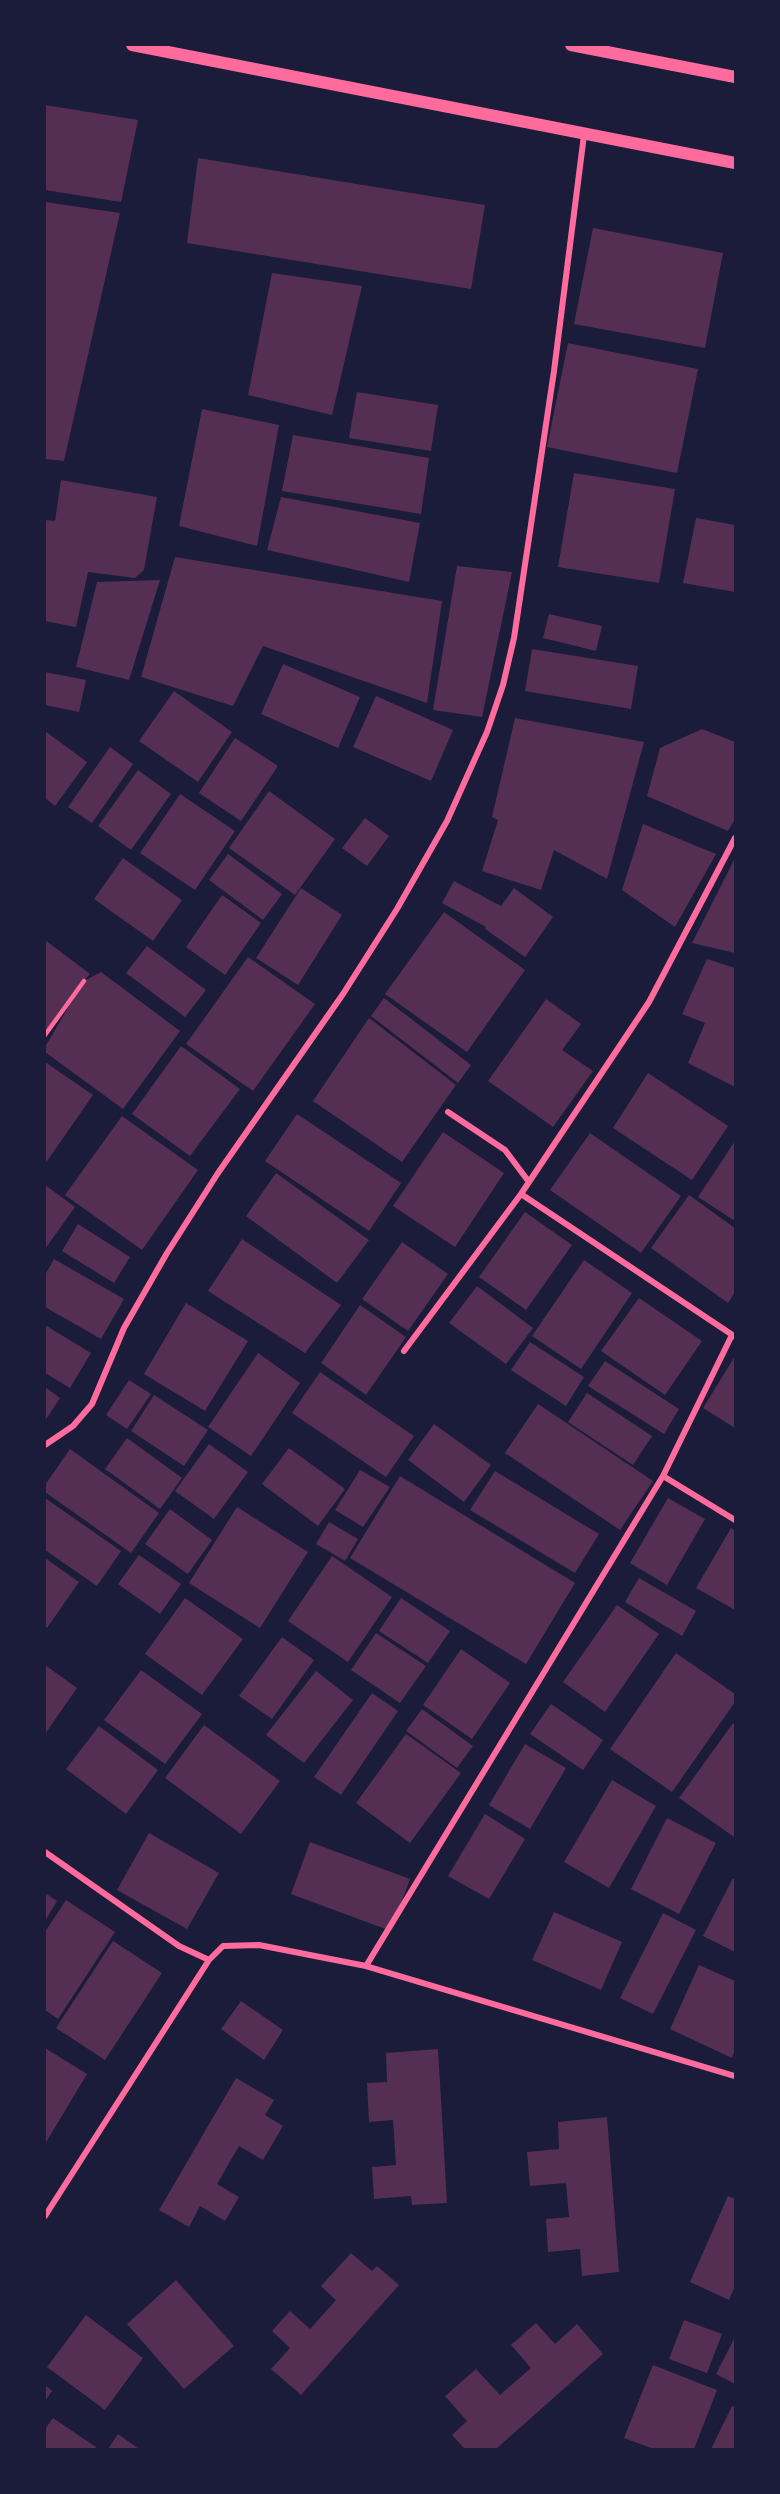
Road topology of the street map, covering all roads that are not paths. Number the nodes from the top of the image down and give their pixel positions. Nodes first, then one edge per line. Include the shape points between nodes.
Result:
1 (132, 45) edge
2 (571, 45) edge
3 (735, 77) edge
4 (584, 135) junction
5 (735, 163) edge
6 (735, 838) edge
7 (84, 981) dead end
8 (45, 1035) edge
9 (448, 1112) dead end
10 (529, 1182) junction
11 (521, 1194) junction
12 (733, 1336) edge
13 (404, 1351) dead end
14 (45, 1445) edge
15 (663, 1476) junction
16 (735, 1520) edge
17 (45, 1852) edge
18 (209, 1960) junction
19 (366, 1966) junction
20 (735, 2076) edge
21 (46, 2214) edge

1 - 4 main road
2 - 3 main road
4 - 5 main road
4 - 14 street via 514,638 487,732 451,814 397,909 167,1253 124,1328 92,1404 73,1426
6 - 10 street via 649,1002
7 - 8 lane
9 - 10 street via 505,1150
10 - 11 street
11 - 12 street
11 - 13 street
12 - 15 street
15 - 16 street
15 - 19 street
17 - 18 street via 179,1946
18 - 19 street via 223,1946 259,1945
18 - 21 street
19 - 20 street

